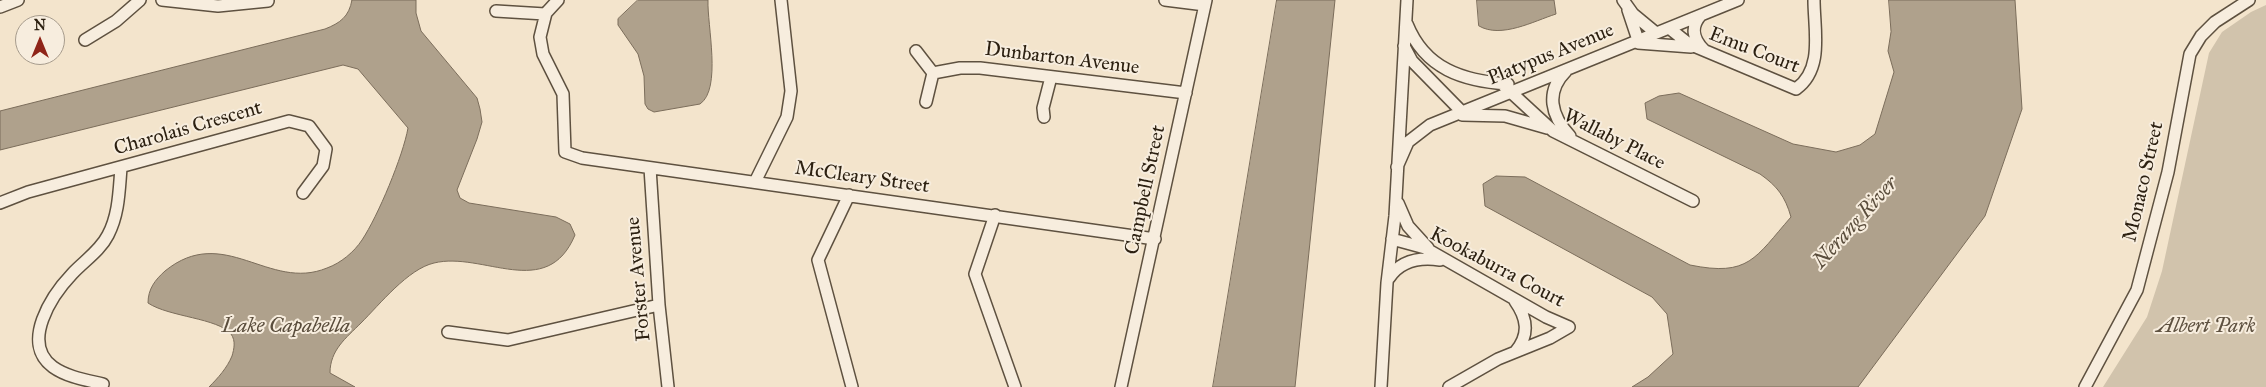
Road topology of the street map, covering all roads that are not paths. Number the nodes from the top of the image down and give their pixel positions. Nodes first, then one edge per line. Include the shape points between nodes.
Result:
1 (18, 0) edge
2 (140, 0) edge
3 (162, 0) edge
4 (558, 0) edge
5 (781, 0) edge
6 (1165, 0) edge
7 (1407, 0) edge
8 (1738, 0) edge
9 (1814, 0) edge
10 (2249, 0) edge
11 (268, 1) edge
12 (1205, 3) edge
13 (1625, 4) edge
14 (0, 7) edge
15 (496, 11) dead end
16 (1705, 13) junction
17 (544, 14) junction
18 (1406, 20) junction
19 (1669, 28) junction
20 (1656, 33) junction
21 (85, 40) dead end
22 (1634, 42) junction
23 (1404, 44) junction
24 (916, 51) dead end
25 (1706, 52) junction
26 (1570, 68) junction
27 (933, 73) junction
28 (1051, 77) junction
29 (1507, 88) junction
30 (1186, 93) junction
31 (926, 102) dead end
32 (1464, 113) junction
33 (1044, 117) dead end
34 (1555, 132) junction
35 (1583, 146) junction
36 (1397, 167) junction
37 (121, 168) junction
38 (650, 168) junction
39 (755, 182) junction
40 (303, 193) dead end
41 (849, 195) junction
42 (1395, 197) junction
43 (1693, 201) dead end
44 (0, 203) edge
45 (995, 215) junction
46 (1155, 239) junction
47 (1392, 239) junction
48 (1436, 254) junction
49 (1454, 265) junction
50 (1387, 283) junction
51 (1509, 296) junction
52 (659, 305) junction
53 (448, 332) dead end
54 (1516, 351) junction
55 (1382, 370) junction
56 (103, 384) dead end
57 (668, 387) edge
58 (852, 387) edge
59 (1015, 387) edge
60 (1121, 387) edge
61 (1381, 387) edge
62 (1390, 387) edge
63 (1449, 387) edge
64 (2085, 387) edge

1 - 14 street
2 - 21 street via 116,21
3 - 11 street via 218,6
4 - 17 street
5 - 39 street via 791,91 787,117
6 - 12 street
7 - 18 street
8 - 16 street, Platypus Avenue
9 - 25 street, Emu Court via 1813,64 1808,80 1798,89
10 - 64 street, Monaco Street via 2214,22 2190,54 2168,172 2137,290
12 - 30 street, Campbell Street
13 - 20 street
13 - 22 street
15 - 17 street
16 - 19 street, Platypus Avenue
16 - 25 street via 1696,20 1693,30
17 - 38 street, McCleary Street via 539,47 558,78 563,93 562,138 566,152 582,158
18 - 23 street
18 - 29 street via 1419,48 1437,64 1467,78
19 - 20 street, Platypus Avenue
19 - 25 street, Emu Court
20 - 22 street, Platypus Avenue
22 - 25 street via 1669,44
22 - 26 street, Platypus Avenue
23 - 32 street via 1412,61
23 - 36 street
24 - 27 street
26 - 29 street, Platypus Avenue
26 - 35 street via 1556,81 1551,103 1561,127
27 - 28 street, Dunbarton Avenue via 980,68
27 - 31 street
28 - 30 street, Dunbarton Avenue
28 - 33 street via 1043,108
29 - 32 street, Platypus Avenue
29 - 34 street, Wallaby Place
30 - 46 street, Campbell Street
32 - 34 street via 1526,120
32 - 36 street via 1424,128 1411,138
34 - 35 street, Wallaby Place
35 - 43 street, Wallaby Place
36 - 42 street
37 - 40 street, Charolais Crescent via 276,124 296,122 309,126 326,149 323,166
37 - 44 street, Charolais Crescent via 28,192
37 - 56 street via 116,214 108,236 55,294 44,316 39,342 39,352 54,367 69,375
38 - 39 street, McCleary Street
38 - 52 street, Forster Avenue
39 - 41 street, McCleary Street
41 - 45 street, McCleary Street
41 - 58 street via 818,260
42 - 47 street
42 - 48 street via 1408,226
45 - 46 street, McCleary Street
45 - 59 street via 975,274
46 - 60 street, Campbell Street
47 - 48 street, Kookaburra Court via 1418,245
47 - 50 street
48 - 49 street, Kookaburra Court
49 - 50 street via 1432,258 1415,259 1396,269
49 - 51 street, Kookaburra Court
50 - 55 street
51 - 54 street via 1521,308 1526,323 1524,339
51 - 54 street, Kookaburra Court via 1569,327 1558,335
52 - 53 street via 508,340
52 - 57 street, Forster Avenue
54 - 63 street, Kookaburra Court
55 - 61 street
55 - 62 street

